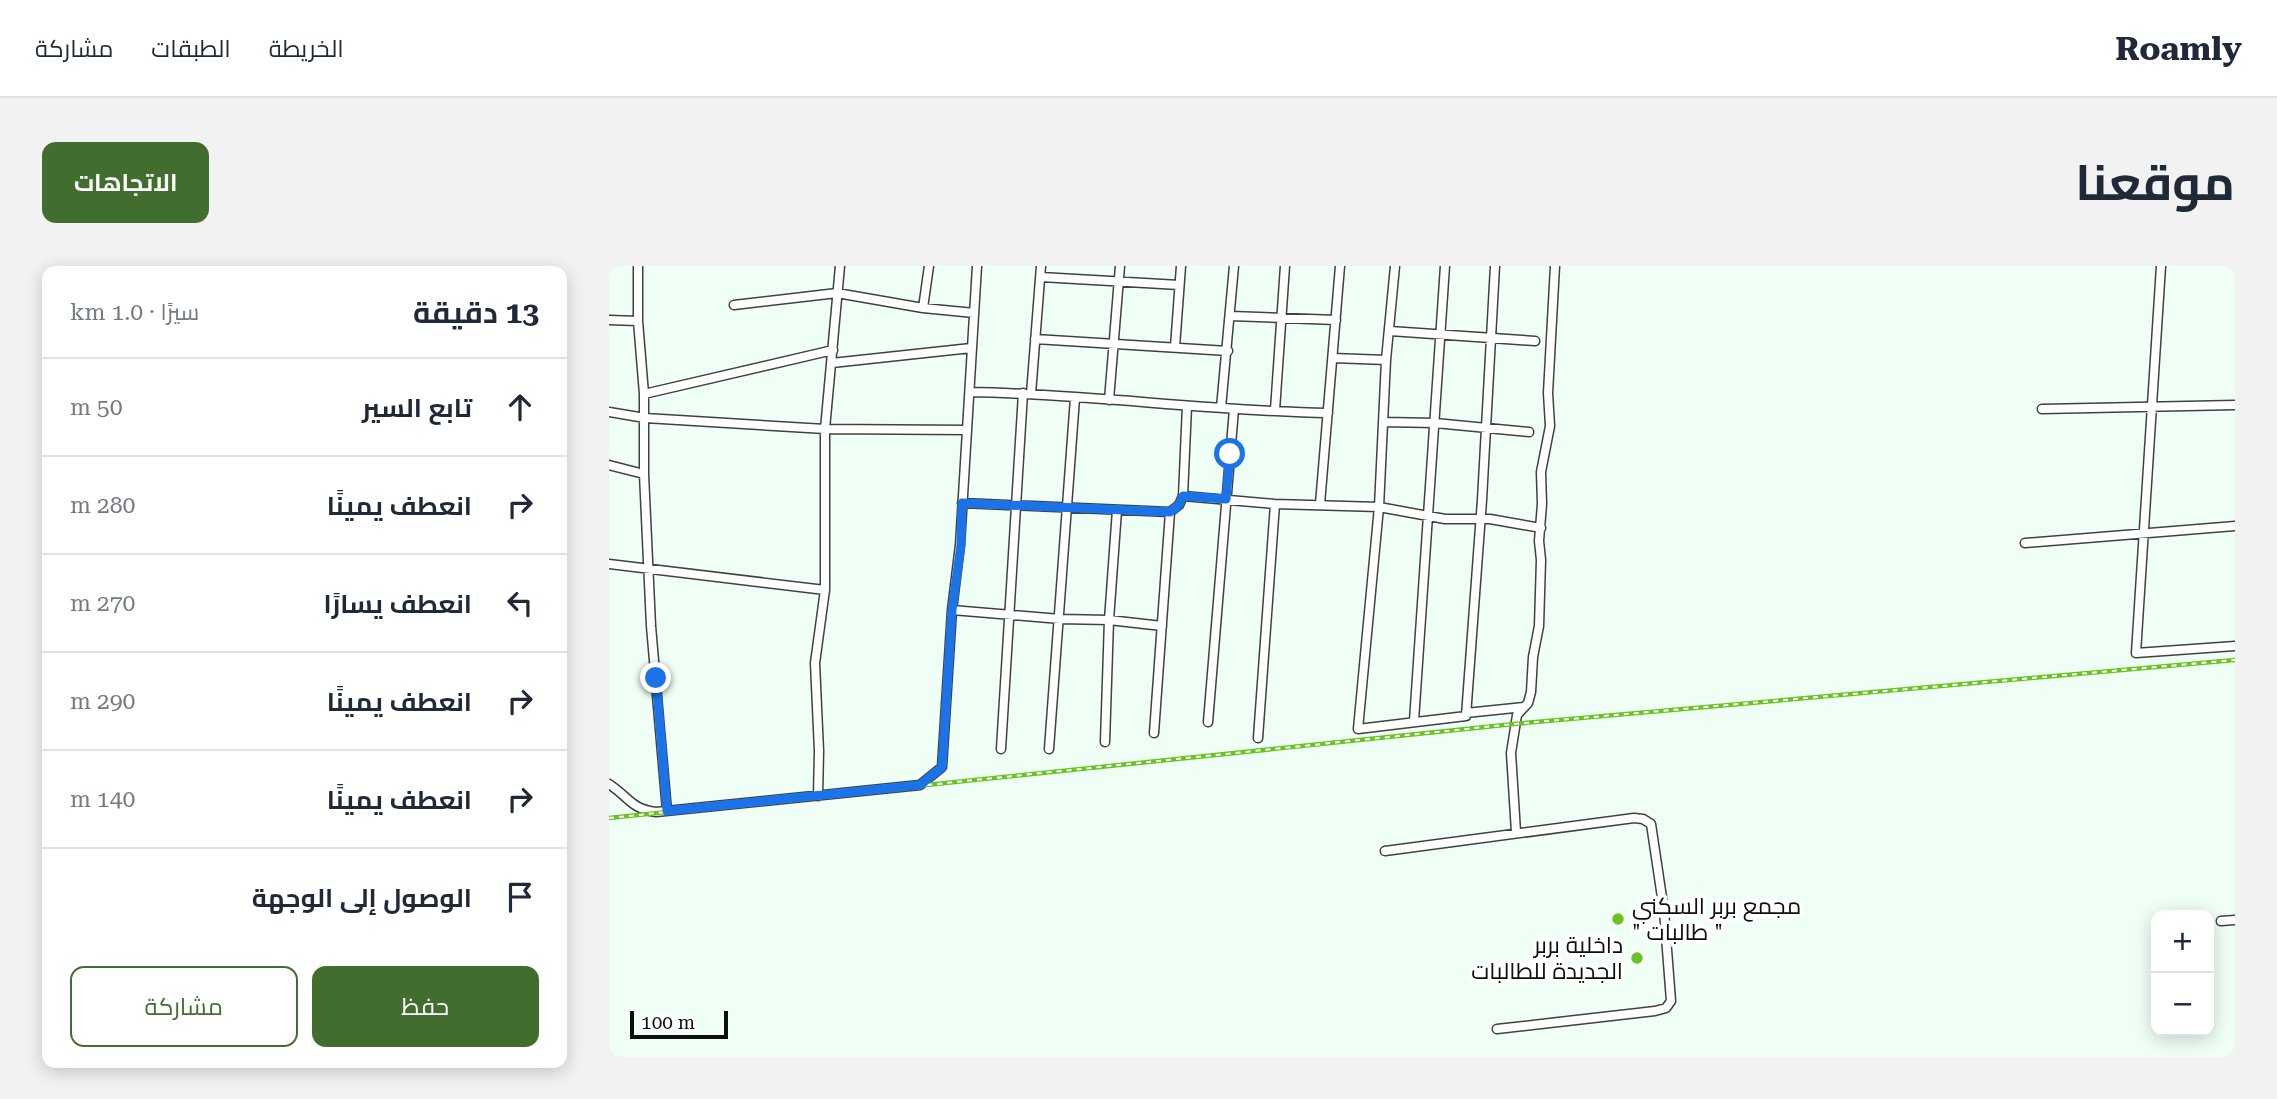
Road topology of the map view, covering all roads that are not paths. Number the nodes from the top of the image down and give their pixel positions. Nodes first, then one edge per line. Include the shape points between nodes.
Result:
1 (638, 266) edge
2 (840, 266) edge
3 (929, 266) edge
4 (977, 266) edge
5 (1041, 266) edge
6 (1120, 266) edge
7 (1181, 266) edge
8 (1234, 266) edge
9 (1285, 266) edge
10 (1340, 266) edge
11 (1395, 266) edge
12 (1445, 266) edge
13 (1495, 266) edge
14 (1555, 266) edge
15 (2161, 266) edge
16 (1041, 277) junction
17 (1119, 280) junction
18 (1179, 285) junction
19 (837, 293) junction
20 (734, 305) dead end
21 (923, 308) junction
22 (974, 313) junction
23 (1231, 316) junction
24 (609, 320) edge
25 (1281, 320) junction
26 (1336, 320) junction
27 (638, 321) junction
28 (1390, 331) junction
29 (1441, 334) junction
30 (1490, 338) junction
31 (1035, 339) junction
32 (1535, 341) dead end
33 (1113, 344) junction
34 (971, 348) junction
35 (1175, 348) junction
36 (833, 350) junction
37 (1228, 351) junction
38 (1333, 358) junction
39 (1387, 360) junction
40 (832, 363) junction
41 (970, 392) junction
42 (644, 394) junction
43 (1027, 394) junction
44 (1075, 398) junction
45 (1109, 400) junction
46 (1187, 405) junction
47 (2235, 405) edge
48 (2152, 407) junction
49 (1221, 408) junction
50 (1234, 409) junction
51 (2042, 409) dead end
52 (1275, 411) junction
53 (609, 412) edge
54 (1328, 413) junction
55 (645, 418) junction
56 (1384, 422) junction
57 (1435, 423) junction
58 (825, 429) junction
59 (1485, 429) junction
60 (967, 430) junction
61 (1529, 432) dead end
62 (609, 465) edge
63 (644, 474) junction
64 (1183, 496) junction
65 (1226, 499) junction
66 (962, 503) junction
67 (1275, 503) junction
68 (1017, 504) junction
69 (1320, 505) junction
70 (1067, 507) junction
71 (1379, 507) junction
72 (1117, 510) junction
73 (1170, 512) junction
74 (1428, 516) junction
75 (1480, 519) junction
76 (2235, 526) edge
77 (1541, 528) junction
78 (2144, 534) junction
79 (2025, 543) dead end
80 (609, 564) edge
81 (649, 570) junction
82 (825, 590) junction
83 (952, 610) junction
84 (1008, 614) junction
85 (1060, 619) junction
86 (1109, 620) junction
87 (1162, 625) junction
88 (2235, 646) edge
89 (1524, 707) junction
90 (1466, 712) junction
91 (1413, 721) junction
92 (1208, 722) dead end
93 (1154, 733) dead end
94 (1258, 738) dead end
95 (1105, 742) dead end
96 (1001, 749) dead end
97 (1049, 749) dead end
98 (609, 784) edge
99 (818, 796) junction
100 (667, 811) junction
101 (1516, 832) junction
102 (1385, 851) dead end
103 (2235, 920) edge
104 (2221, 921) dead end
105 (1497, 1030) dead end

1 - 27 street
2 - 19 street
3 - 21 street
4 - 22 street
5 - 16 street
6 - 17 street
7 - 18 street
8 - 23 street
9 - 25 street
10 - 26 street
11 - 28 street
12 - 29 street
13 - 30 street
14 - 77 street via 1550,426 1541,472
15 - 48 street
16 - 17 street
16 - 31 street
17 - 18 street
17 - 33 street
18 - 35 street
19 - 20 street
19 - 21 street
19 - 36 street
21 - 22 street
22 - 34 street
23 - 25 street
23 - 37 street
24 - 27 street
25 - 26 street
25 - 52 street
26 - 38 street
27 - 42 street
28 - 29 street
28 - 39 street
29 - 30 street
29 - 57 street
30 - 32 street
30 - 59 street
31 - 33 street
31 - 43 street
33 - 35 street
33 - 45 street
34 - 40 street
34 - 41 street
35 - 37 street
36 - 40 street
36 - 42 street
37 - 49 street
38 - 39 street
38 - 54 street
39 - 56 street
40 - 58 street
41 - 43 street
41 - 60 street
42 - 55 street
43 - 44 street
43 - 68 street
44 - 45 street
44 - 70 street
45 - 46 street
46 - 49 street
46 - 64 street
47 - 48 street
48 - 51 street
48 - 78 street
49 - 50 street
50 - 52 street
50 - 65 street
52 - 54 street
53 - 55 street
54 - 69 street
55 - 58 street
55 - 63 street
56 - 57 street
56 - 71 street
57 - 59 street
57 - 74 street
58 - 60 street
58 - 82 street
59 - 61 street
59 - 75 street
60 - 66 street
62 - 63 street
63 - 81 street
64 - 65 street
64 - 73 street
65 - 67 street
65 - 92 street
66 - 68 street
66 - 83 street
67 - 69 street
67 - 94 street
68 - 70 street
68 - 84 street
69 - 71 street
70 - 72 street
70 - 85 street
71 - 74 street
71 - 91 street via 1358,729
72 - 73 street
72 - 86 street
73 - 87 street
74 - 75 street
74 - 91 street
75 - 77 street
75 - 90 street
76 - 78 street
77 - 89 street via 1539,626 1531,692
78 - 79 street
78 - 88 street via 2136,653
80 - 81 street
81 - 82 street
81 - 100 street
82 - 99 street via 815,663
83 - 84 street
83 - 99 street via 942,767 920,785
84 - 85 street
84 - 96 street
85 - 86 street
85 - 97 street
86 - 87 street
86 - 95 street
87 - 93 street
89 - 90 street
89 - 101 street via 1514,724 1511,752
90 - 91 street via 1466,716
98 - 100 street via 639,810
99 - 100 street
101 - 102 street
101 - 105 street via 1634,818 1651,824 1672,994 1666,1008 1655,1011
103 - 104 street

